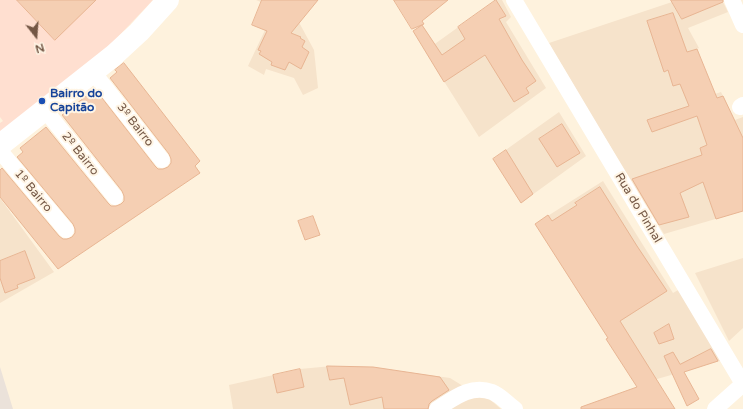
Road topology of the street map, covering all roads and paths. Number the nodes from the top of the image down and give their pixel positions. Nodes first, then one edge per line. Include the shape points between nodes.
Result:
1 (168, 0) edge
2 (514, 0) edge
3 (732, 0) edge
4 (743, 25) edge
5 (93, 72) junction
6 (45, 110) junction
7 (0, 146) edge
8 (0, 152) edge
9 (162, 160) dead end
10 (115, 197) dead end
11 (66, 230) dead end
12 (743, 384) edge
13 (437, 409) edge
14 (515, 409) edge
15 (716, 409) edge

1 - 5 main road via 127,43
2 - 12 street, Rua do Pinhal
3 - 4 street
5 - 6 main road
5 - 9 street, 3º Bairro
6 - 7 main road
6 - 10 street, 2º Bairro
8 - 11 street, 1º Bairro
12 - 15 street, Rua do Pinhal
13 - 14 street via 463,393 478,389 493,392

